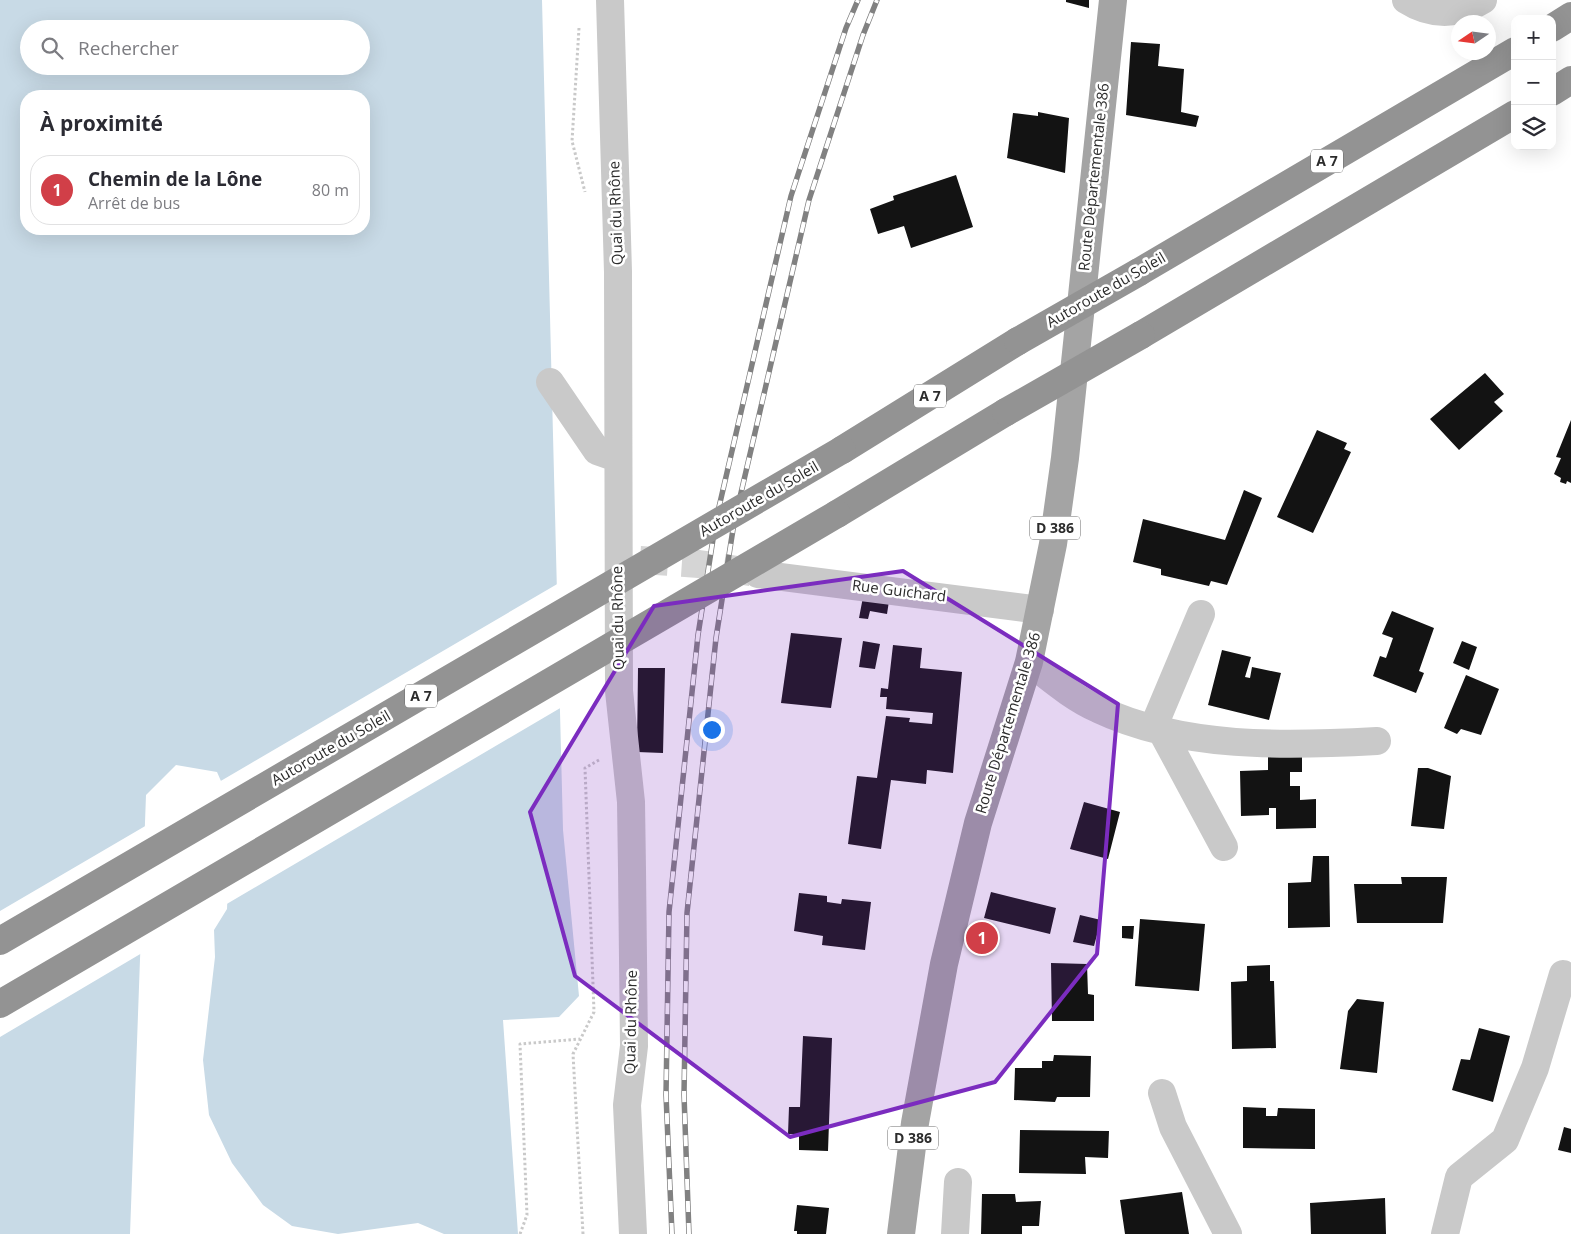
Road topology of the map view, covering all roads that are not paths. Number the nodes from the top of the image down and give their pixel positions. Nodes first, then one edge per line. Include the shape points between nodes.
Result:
1 (610, 0) edge
2 (1113, 0) edge
3 (1406, 0) edge
4 (1483, 0) edge
5 (1571, 16) edge
6 (1556, 25) edge
7 (1511, 53) edge
8 (1571, 80) edge
9 (1556, 89) edge
10 (1511, 116) edge
11 (550, 382) dead end
12 (617, 458) junction
13 (758, 574) tunnel mouth
14 (1040, 610) junction
15 (1201, 614) dead end
16 (1029, 662) junction
17 (1157, 729) junction
18 (1376, 741) dead end
19 (1224, 847) dead end
20 (0, 941) edge
21 (1563, 974) dead end
22 (0, 1004) edge
23 (1162, 1093) dead end
24 (958, 1182) dead end
25 (633, 1234) edge
26 (901, 1234) edge
27 (955, 1234) edge
28 (1228, 1234) edge
29 (1445, 1234) edge

1 - 12 street, Quai du Rhône via 618,272
2 - 14 main road, Route Départementale 386 / D 386 via 1065,458
3 - 4 street via 1424,10 1441,13 1468,8
5 - 6 highway
7 - 20 highway, Autoroute du Soleil / A 7, bridge via 1018,341 842,450
8 - 9 highway
10 - 22 highway, bridge
11 - 12 street via 597,451
12 - 25 street, Quai du Rhône via 628,560 619,691 631,802 634,1046 627,1105
13 - 14 street, Rue Guichard
14 - 16 main road, Route Départementale 386 / D 386
15 - 17 street
16 - 17 street via 1068,692 1099,710
16 - 26 main road, Route Départementale 386 / D 386 via 978,823 944,964 915,1123
17 - 18 street via 1233,743 1305,745
17 - 19 street
21 - 29 street via 1535,1068 1506,1140 1459,1177
23 - 28 street via 1173,1127
24 - 27 street

